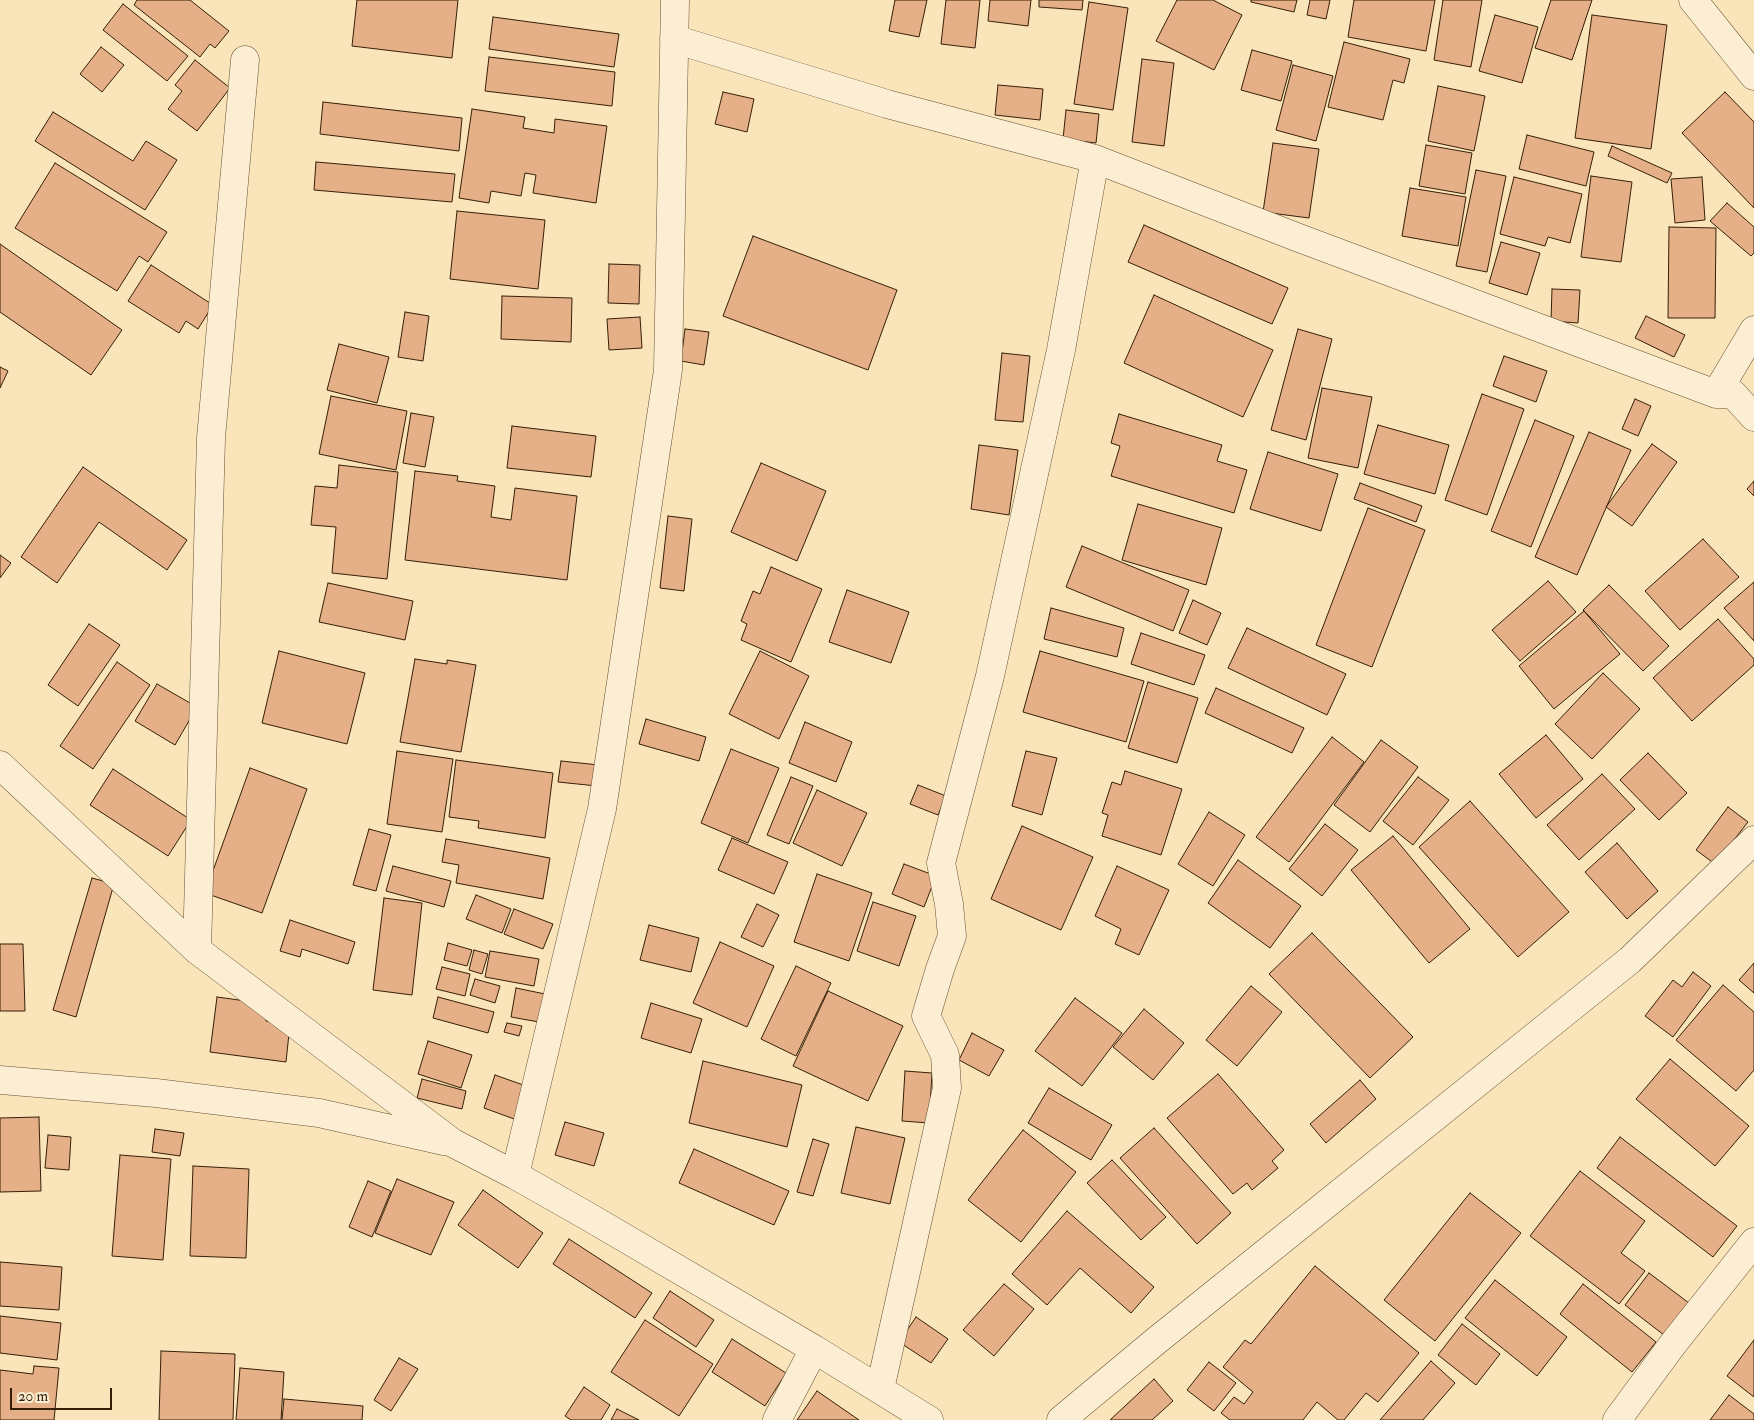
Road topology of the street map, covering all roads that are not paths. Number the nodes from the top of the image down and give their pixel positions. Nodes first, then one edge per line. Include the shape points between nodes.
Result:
1 (675, 0) edge
2 (1693, 0) edge
3 (674, 39) junction
4 (245, 60) dead end
5 (1754, 76) edge
6 (1095, 159) junction
7 (1754, 330) edge
8 (1716, 394) junction
9 (1754, 417) edge
10 (0, 765) edge
11 (1754, 840) edge
12 (197, 950) junction
13 (0, 1080) edge
14 (453, 1142) junction
15 (516, 1175) junction
16 (1754, 1242) edge
17 (814, 1349) junction
18 (880, 1389) junction
19 (777, 1420) edge
20 (929, 1420) edge
21 (1061, 1420) edge
22 (1617, 1420) edge

1 - 3 street
2 - 5 street
3 - 6 street via 887,104
3 - 15 street via 668,370 602,809
4 - 12 street via 211,438
6 - 8 street
6 - 18 street via 1060,350 994,656 941,863 952,936 926,1016 945,1055 947,1088
7 - 8 street
8 - 9 street via 1733,394
10 - 12 street
11 - 21 street via 1630,960
12 - 14 street
13 - 14 street via 156,1093 320,1113
14 - 15 street
15 - 17 street
16 - 22 street
17 - 18 street
17 - 19 street
18 - 20 street

